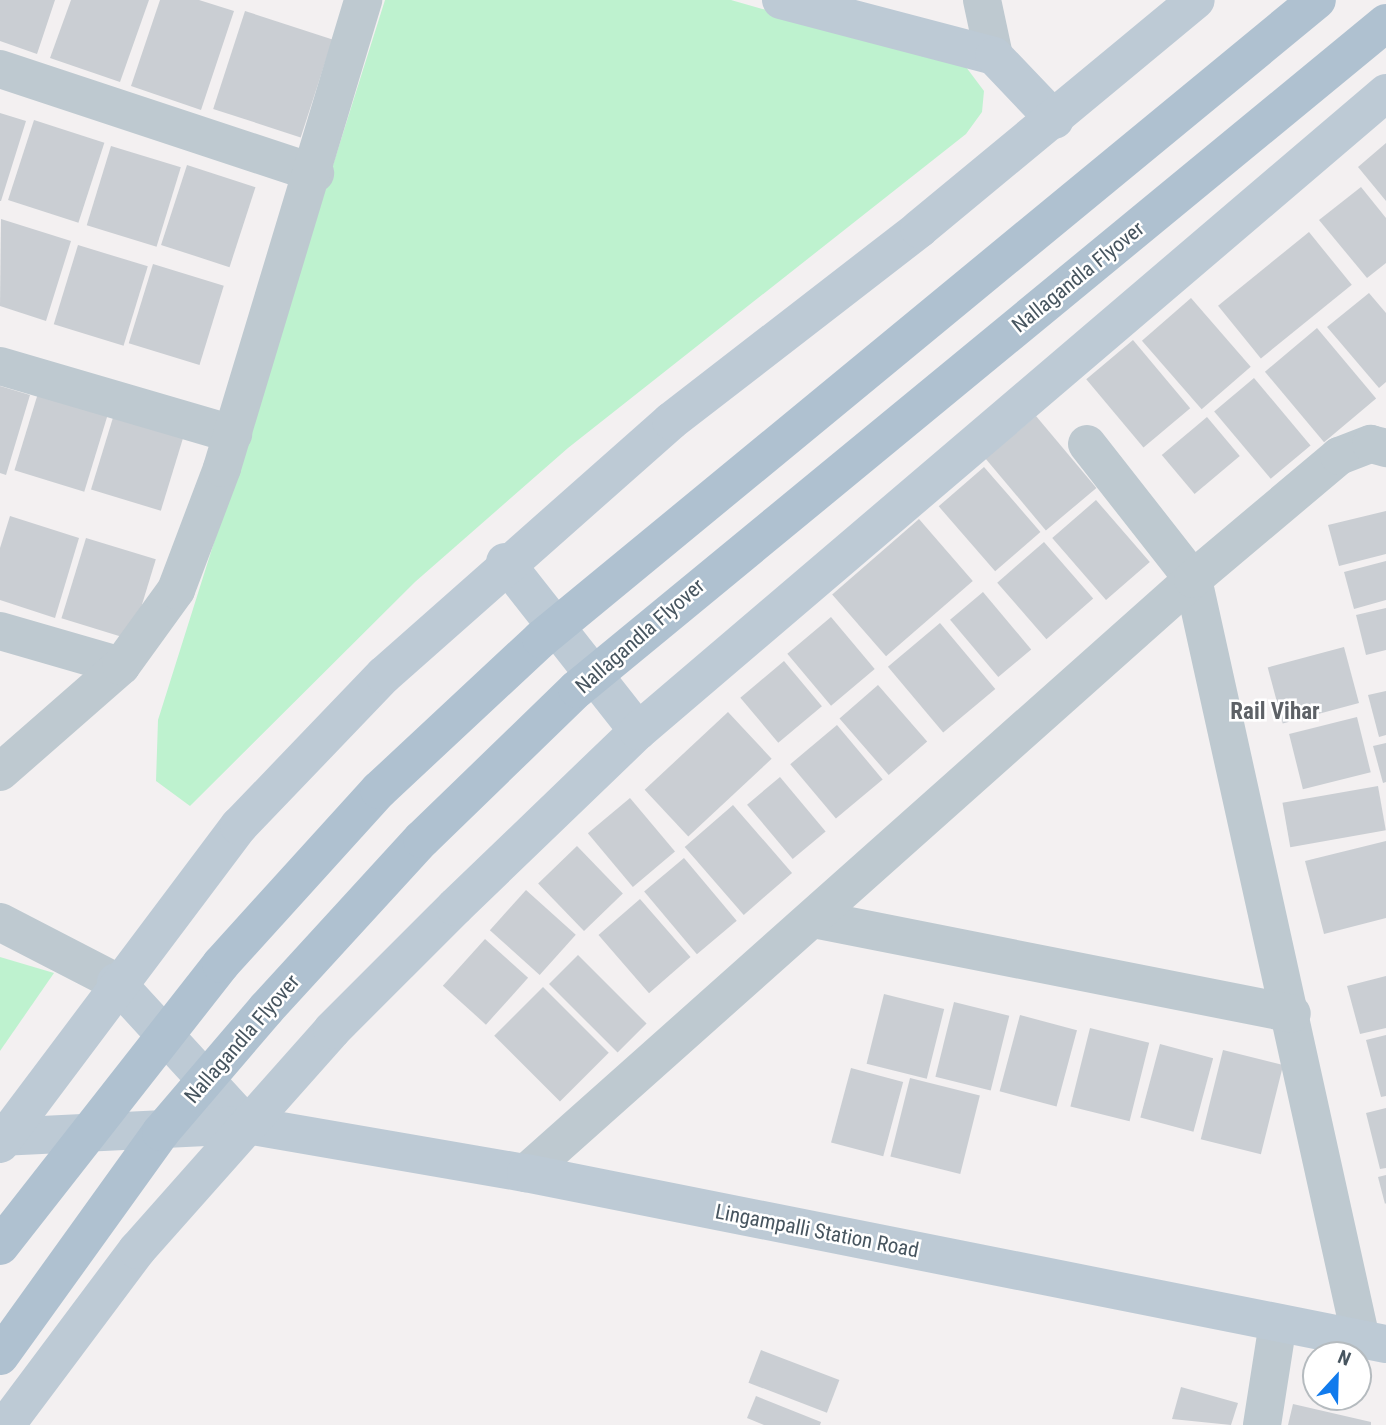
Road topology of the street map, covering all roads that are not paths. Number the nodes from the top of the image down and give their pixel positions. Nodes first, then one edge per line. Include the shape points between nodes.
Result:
1 (363, 0) edge
2 (781, 0) edge
3 (982, 0) edge
4 (1196, 0) edge
5 (1317, 0) edge
6 (1386, 23) edge
7 (994, 56) junction
8 (0, 69) edge
9 (1386, 93) edge
10 (1055, 120) junction
11 (315, 173) junction
12 (0, 366) edge
13 (233, 434) junction
14 (1087, 444) dead end
15 (1386, 448) edge
16 (505, 562) junction
17 (1193, 579) junction
18 (0, 631) edge
19 (121, 666) junction
20 (638, 731) junction
21 (0, 772) edge
22 (814, 919) junction
23 (0, 922) edge
24 (117, 982) junction
25 (1292, 1014) junction
26 (247, 1125) junction
27 (2, 1138) edge
28 (527, 1173) junction
29 (0, 1247) edge
30 (1278, 1323) junction
31 (1373, 1342) edge
32 (0, 1356) edge
33 (6, 1425) edge
34 (1262, 1425) edge

1 - 11 street
2 - 7 street
3 - 7 street
4 - 10 street
5 - 29 main road, bridge via 572,612 389,781 221,964
6 - 32 main road, Nallagandla Flyover, bridge via 577,689 422,839 266,1009 161,1132
7 - 10 street
8 - 11 street
9 - 20 street
10 - 16 street via 671,421
11 - 13 street
12 - 13 street
13 - 19 street via 176,590
14 - 17 street
15 - 17 street via 1371,444 1339,456
16 - 20 street
16 - 24 street via 384,676 239,826
17 - 22 street
17 - 25 street
18 - 19 street
19 - 21 street
20 - 26 street via 332,1030
22 - 25 street
22 - 28 street
23 - 24 street
24 - 26 street
24 - 27 street
25 - 31 street
26 - 27 street, Lingampalli Station Road
26 - 28 street, Lingampalli Station Road
26 - 33 street via 137,1250
28 - 30 street, Lingampalli Station Road
30 - 31 street, Lingampalli Station Road
30 - 34 street

